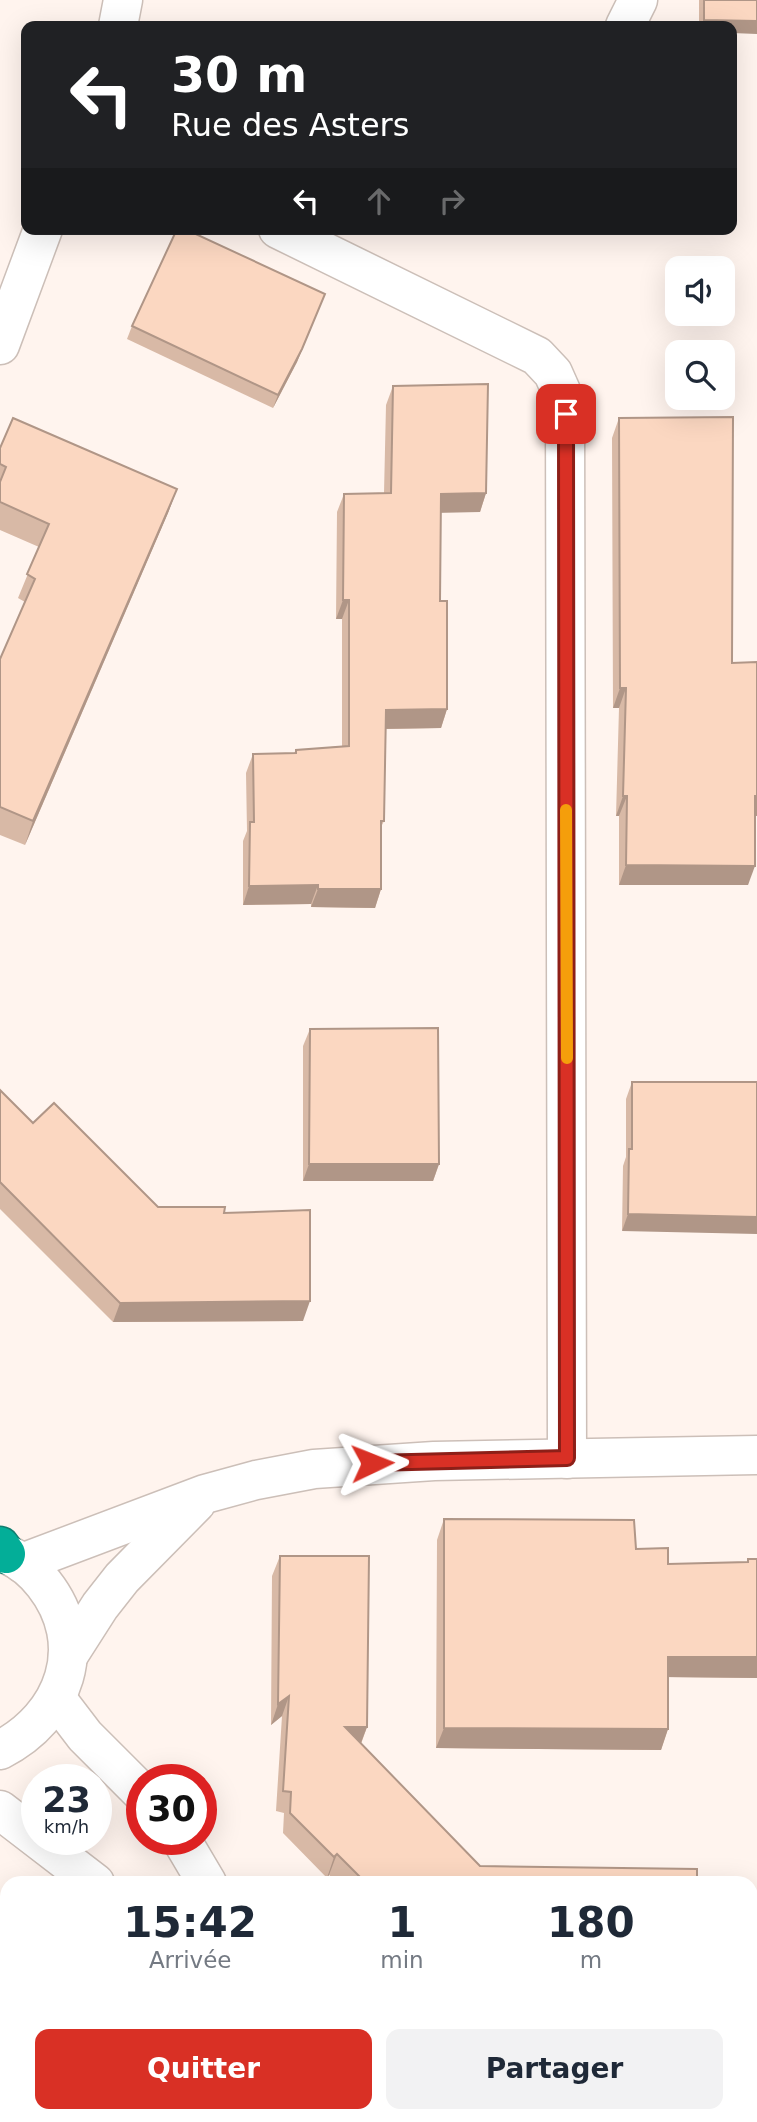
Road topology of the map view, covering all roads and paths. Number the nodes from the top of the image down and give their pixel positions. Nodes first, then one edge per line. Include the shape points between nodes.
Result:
1 (123, 0) edge
2 (638, 0) edge
3 (119, 21) edge
4 (628, 21) edge
5 (41, 235) edge
6 (290, 235) edge
7 (0, 345) edge
8 (757, 1455) edge
9 (567, 1458) junction
10 (205, 1494) junction
11 (7, 1554) edge
12 (68, 1656) junction
13 (56, 1698) junction
14 (0, 1750) edge
15 (126, 1777) edge
16 (0, 1810) edge
17 (190, 1855) edge
18 (86, 1876) edge
19 (203, 1876) edge

1 - 3 street
2 - 4 street
5 - 7 street
6 - 9 street via 537,356 563,393
8 - 9 street
9 - 10 street via 325,1468
10 - 11 street
10 - 12 street via 122,1578
11 - 12 street via 52,1594 64,1624
12 - 13 street
13 - 14 street via 41,1721
13 - 15 street
16 - 18 street
17 - 19 street

